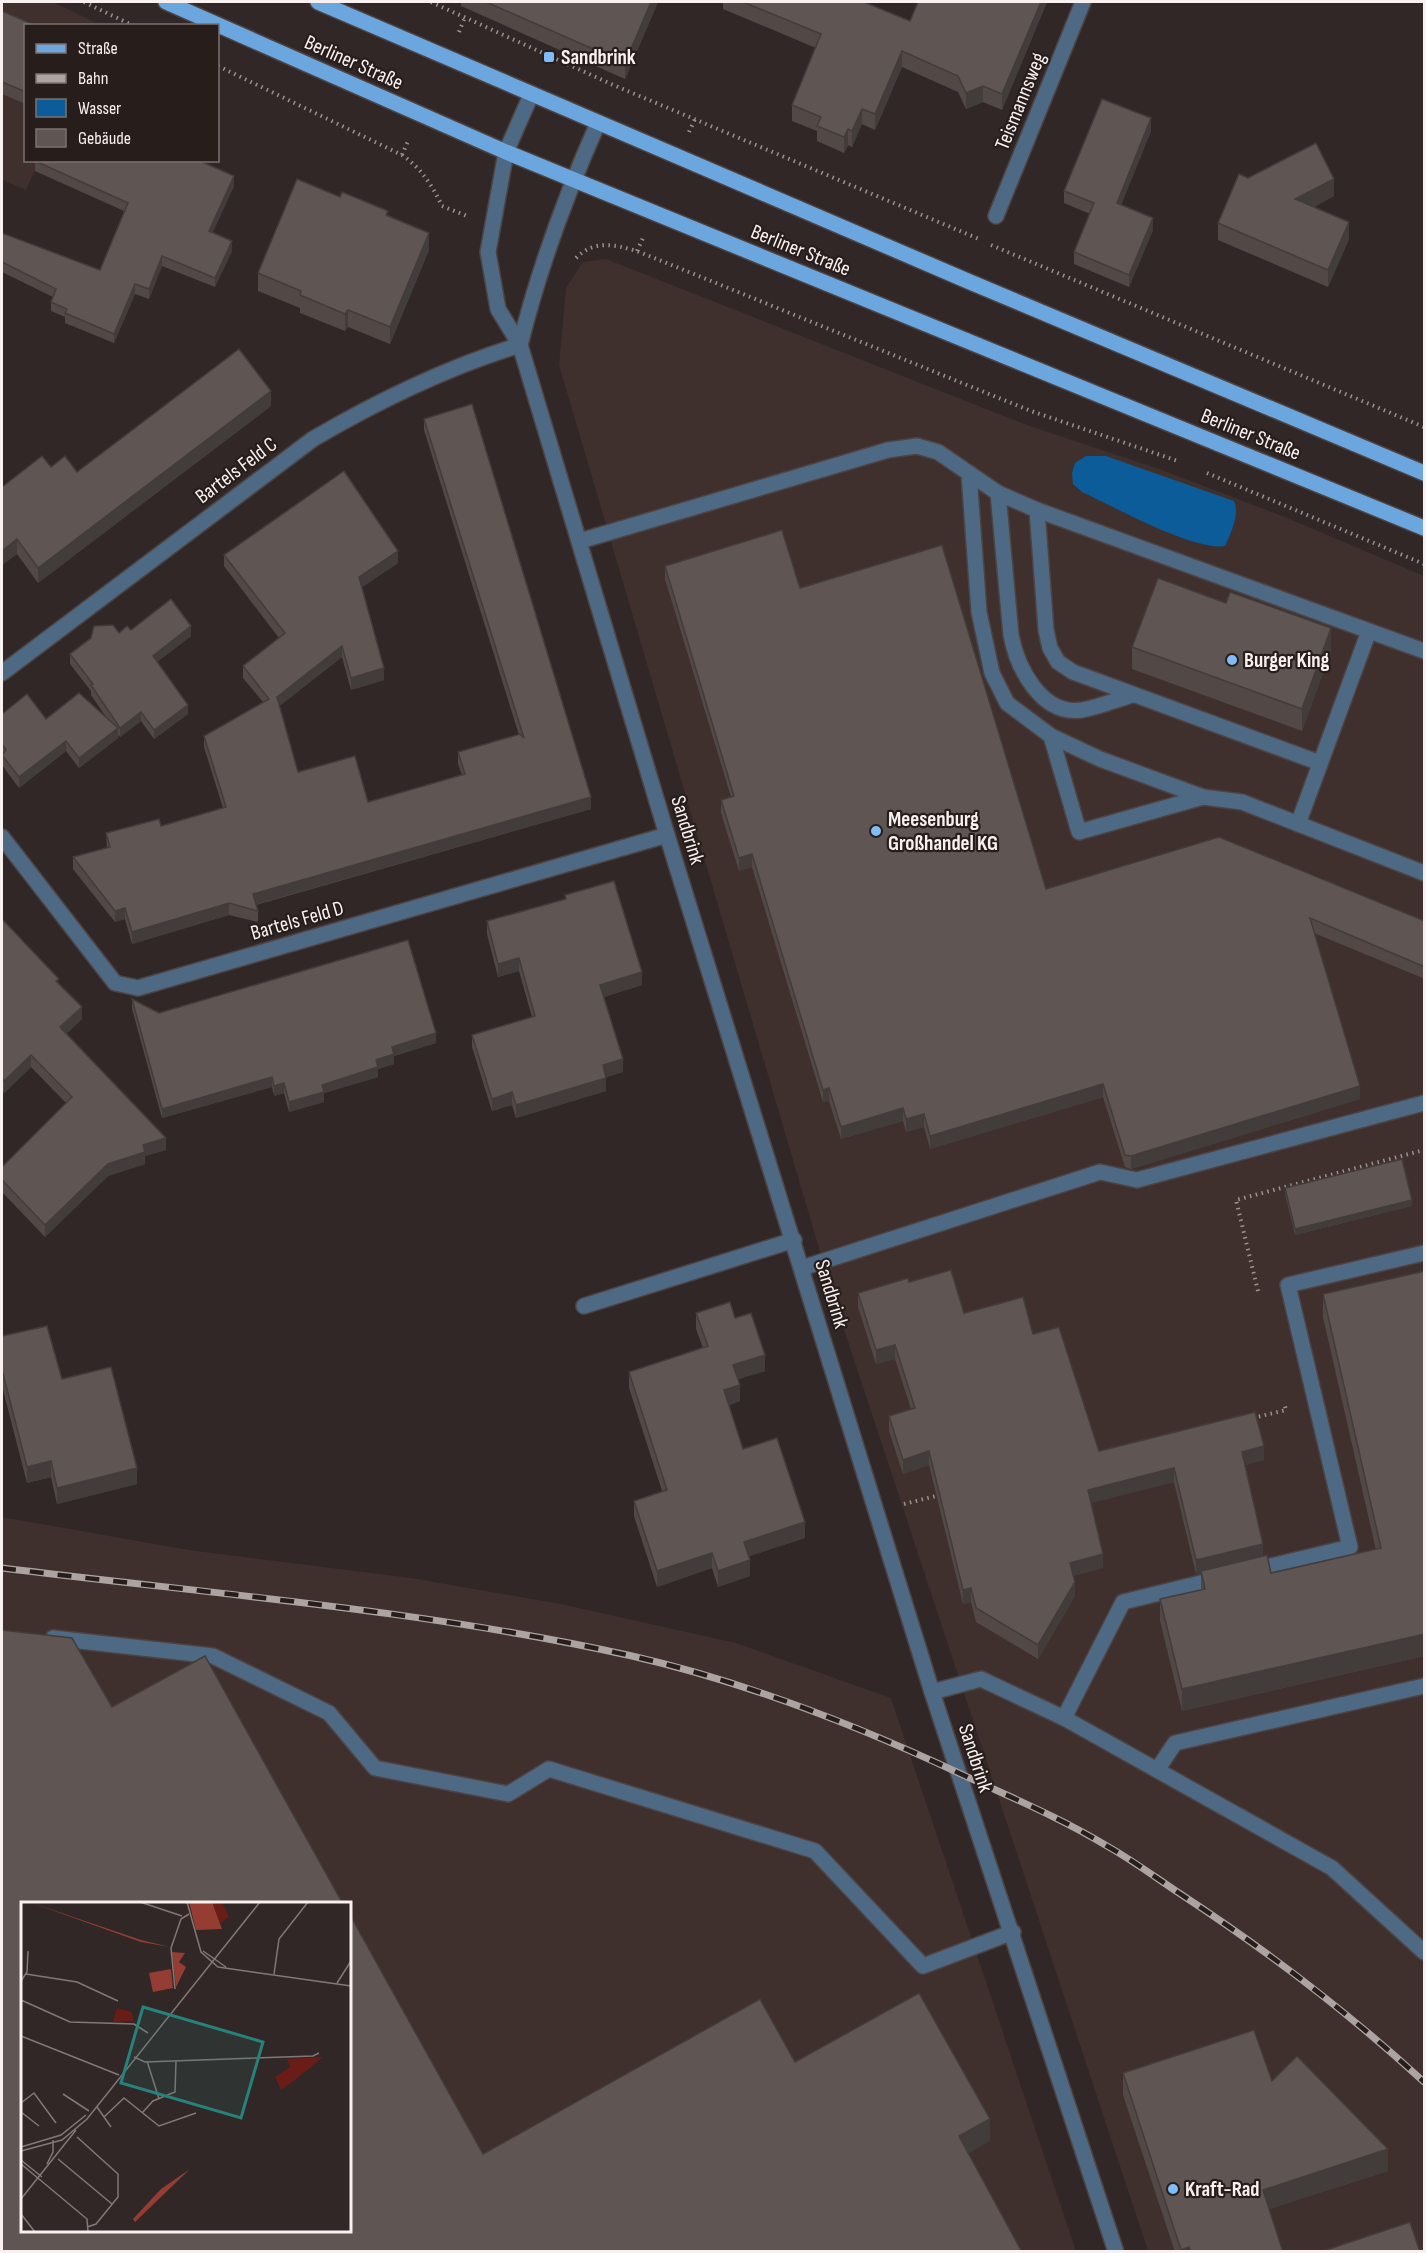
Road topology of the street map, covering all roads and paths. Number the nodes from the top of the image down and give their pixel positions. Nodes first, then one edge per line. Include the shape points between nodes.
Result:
1 (84, 2) edge
2 (166, 2) edge
3 (318, 2) edge
4 (431, 2) edge
5 (1083, 2) edge
6 (465, 17) junction
7 (130, 24) edge
8 (216, 24) edge
9 (219, 25) edge
10 (462, 25) dead end
11 (219, 66) edge
12 (531, 95) junction
13 (695, 119) junction
14 (598, 123) junction
15 (691, 128) dead end
16 (405, 147) dead end
17 (506, 152) junction
18 (402, 155) junction
19 (573, 179) junction
20 (457, 212) dead end
21 (996, 216) dead end
22 (641, 244) dead end
23 (637, 251) junction
24 (567, 257) dead end
25 (520, 345) junction
26 (1425, 427) edge
27 (1189, 465) dead end
28 (1200, 470) dead end
29 (1425, 473) edge
30 (969, 474) junction
31 (998, 493) junction
32 (1036, 510) junction
33 (1425, 528) edge
34 (580, 541) junction
35 (1425, 564) edge
36 (1369, 631) junction
37 (1425, 651) edge
38 (2, 673) edge
39 (1132, 695) junction
40 (1051, 736) junction
41 (1320, 763) junction
42 (1203, 797) junction
43 (1298, 824) junction
44 (668, 835) junction
45 (2, 837) edge
46 (1425, 873) edge
47 (1425, 1103) edge
48 (1425, 1150) edge
49 (794, 1240) junction
50 (1425, 1253) edge
51 (802, 1268) junction
52 (1259, 1293) dead end
53 (584, 1306) dead end
54 (1284, 1398) dead end
55 (1252, 1418) edge
56 (945, 1494) edge
57 (877, 1511) junction
58 (37, 1636) edge
59 (1425, 1686) edge
60 (932, 1692) junction
61 (1064, 1718) junction
62 (1157, 1770) junction
63 (1013, 1932) junction
64 (1425, 1952) edge
65 (1116, 2252) edge

1 - 7 path
2 - 8 main road, Berliner Straße
3 - 12 main road, Berliner Straße
4 - 6 path
5 - 21 street, Teismannsweg
6 - 10 path
6 - 13 path
9 - 17 main road, Berliner Straße
11 - 18 path
12 - 14 main road, Berliner Straße
12 - 17 street, Sandbrink
13 - 15 path
13 - 26 path
14 - 19 street
14 - 29 main road, Berliner Straße
16 - 18 path
17 - 19 main road, Berliner Straße
17 - 25 street, Sandbrink via 488,252 498,309
18 - 20 path via 432,185 442,206
19 - 25 street via 540,272
19 - 33 main road, Berliner Straße
22 - 23 path
23 - 24 path via 605,243 584,250 574,259
23 - 27 path via 1031,411
25 - 34 street, Sandbrink
25 - 38 street, Bartels Feld C via 471,360 313,439
28 - 35 path
30 - 31 street
30 - 34 street via 938,452 917,446 888,450
30 - 40 street via 979,612 992,674 1007,703
31 - 32 street
31 - 39 street via 1011,634 1024,674 1049,700 1069,709 1082,710
32 - 36 street
32 - 39 street via 1050,648 1058,662 1073,672
34 - 44 street, Sandbrink
36 - 37 street
36 - 41 street
39 - 41 street
40 - 42 street
40 - 42 street via 1079,832
41 - 43 street
42 - 43 street via 1242,802
43 - 46 street
44 - 45 street, Bartels Feld D via 138,988 115,984
44 - 49 street, Sandbrink
47 - 51 street via 1137,1180 1100,1172
48 - 52 path via 1236,1200
49 - 51 street, Sandbrink
49 - 53 street
50 - 61 street via 1288,1286 1350,1547 1123,1602
51 - 57 street, Sandbrink
54 - 55 path via 1286,1410
56 - 57 path
57 - 60 street, Sandbrink
58 - 63 street via 213,1656 329,1713 375,1768 508,1794 549,1768 815,1851 923,1966
59 - 62 street via 1175,1743
60 - 61 street via 981,1679
60 - 63 street, Sandbrink
61 - 62 street
62 - 64 street via 1332,1868
63 - 65 street, Sandbrink

